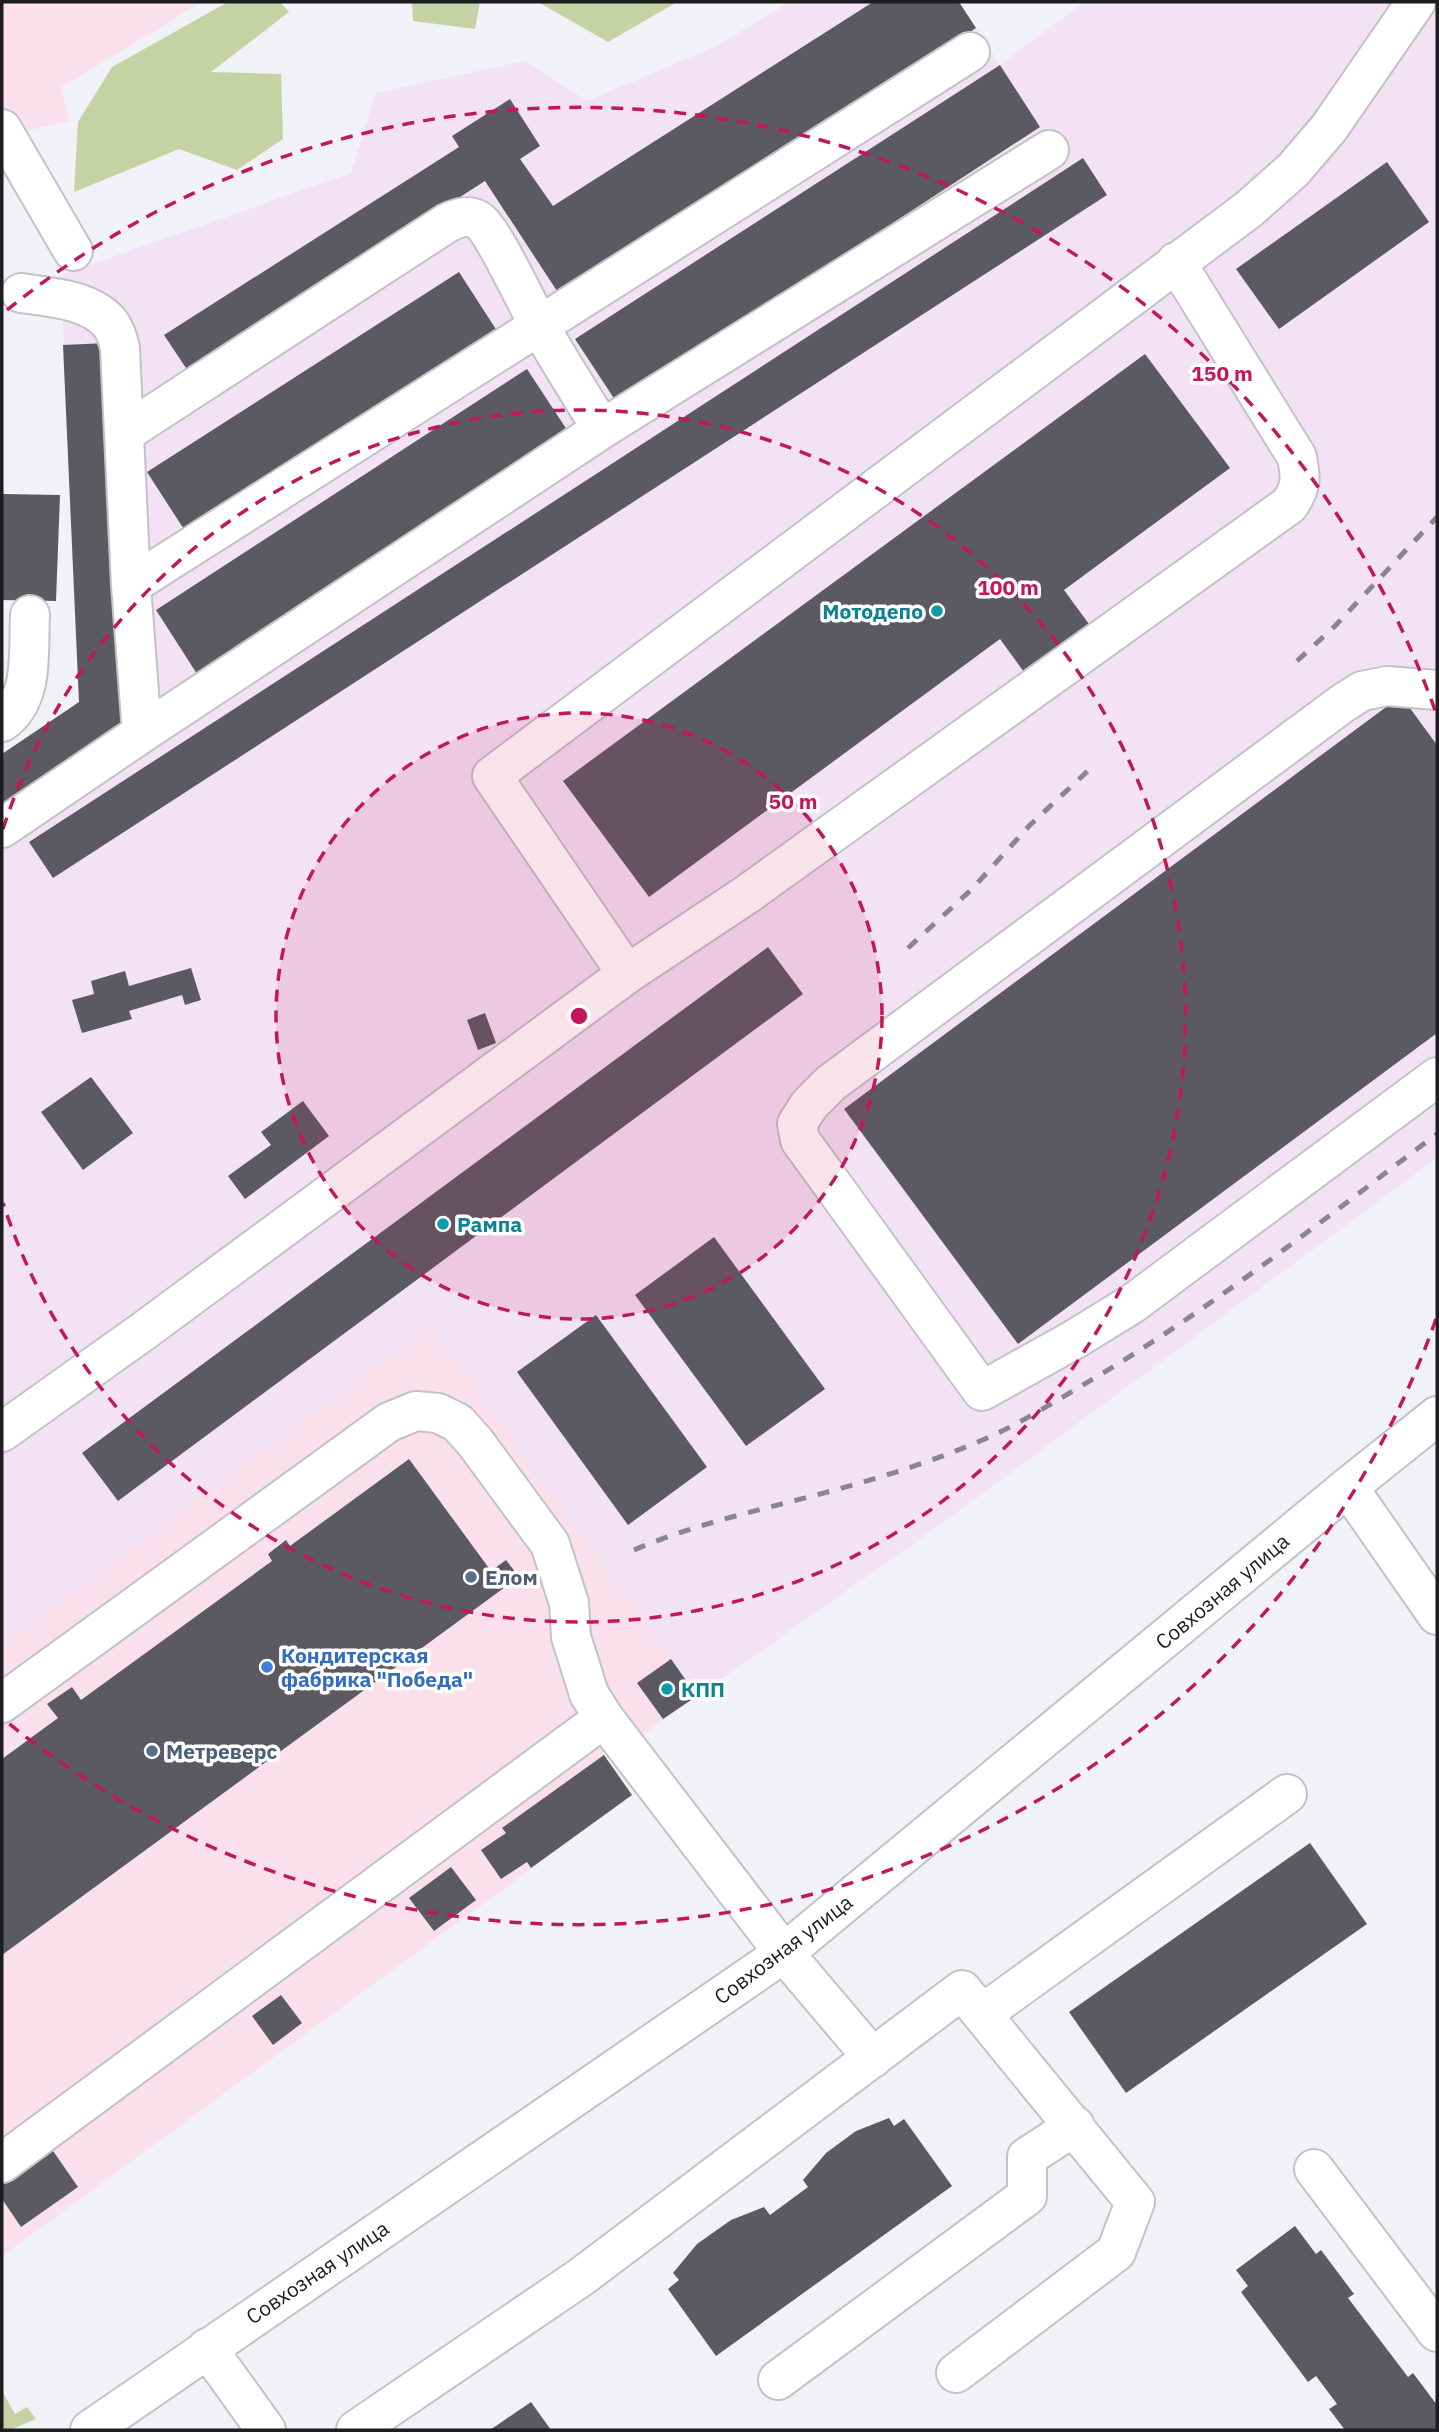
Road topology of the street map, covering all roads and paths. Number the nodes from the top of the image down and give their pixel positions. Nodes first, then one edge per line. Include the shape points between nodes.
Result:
1 (1416, 2) edge
2 (970, 52) dead end
3 (2, 129) edge
4 (1049, 149) dead end
5 (73, 251) dead end
6 (1176, 262) junction
7 (21, 293) dead end
8 (539, 327) junction
9 (602, 429) junction
10 (125, 432) junction
11 (131, 584) junction
12 (30, 615) dead end
13 (1437, 690) edge
14 (2, 722) edge
15 (142, 733) junction
16 (2, 828) edge
17 (627, 974) junction
18 (1437, 1077) edge
19 (1437, 1416) edge
20 (2, 1432) edge
21 (1348, 1487) junction
22 (1437, 1615) edge
23 (2, 1703) edge
24 (604, 1718) junction
25 (1287, 1794) dead end
26 (784, 1953) junction
27 (982, 2014) junction
28 (873, 2057) junction
29 (1075, 2126) junction
30 (2, 2163) edge
31 (1314, 2169) dead end
32 (1437, 2332) edge
33 (207, 2348) junction
34 (956, 2373) dead end
35 (778, 2380) dead end
36 (90, 2430) edge
37 (266, 2430) edge
38 (356, 2430) edge

1 - 6 street via 1329,128 1293,170
2 - 8 street
3 - 5 street
4 - 9 street
6 - 17 street via 1297,457 1299,491 1289,505 746,895
6 - 17 street via 492,776
7 - 10 street via 62,299 100,314 111,324 120,348
8 - 9 street
8 - 10 street via 489,232 477,219 461,217
8 - 11 street
9 - 15 street
10 - 11 street
11 - 15 street
12 - 14 street via 23,695 17,709
13 - 18 street via 1387,686 1362,691 1343,703 831,1083 797,1124 800,1140 982,1391 1132,1304
15 - 16 street
17 - 20 street
19 - 21 street, Совхозная улица
21 - 22 street
21 - 26 street, Совхозная улица
23 - 24 street via 389,1422 415,1411 438,1413 458,1423 550,1544 569,1604 571,1637 589,1694
24 - 26 street
24 - 30 street
25 - 27 street
26 - 28 street
26 - 33 street, Совхозная улица
27 - 28 street via 962,1990
27 - 29 street
28 - 38 street via 581,2277
29 - 34 street via 1135,2202 1116,2252
29 - 35 street via 1027,2157 1027,2196
31 - 32 street
33 - 36 street, Совхозная улица
33 - 37 street

